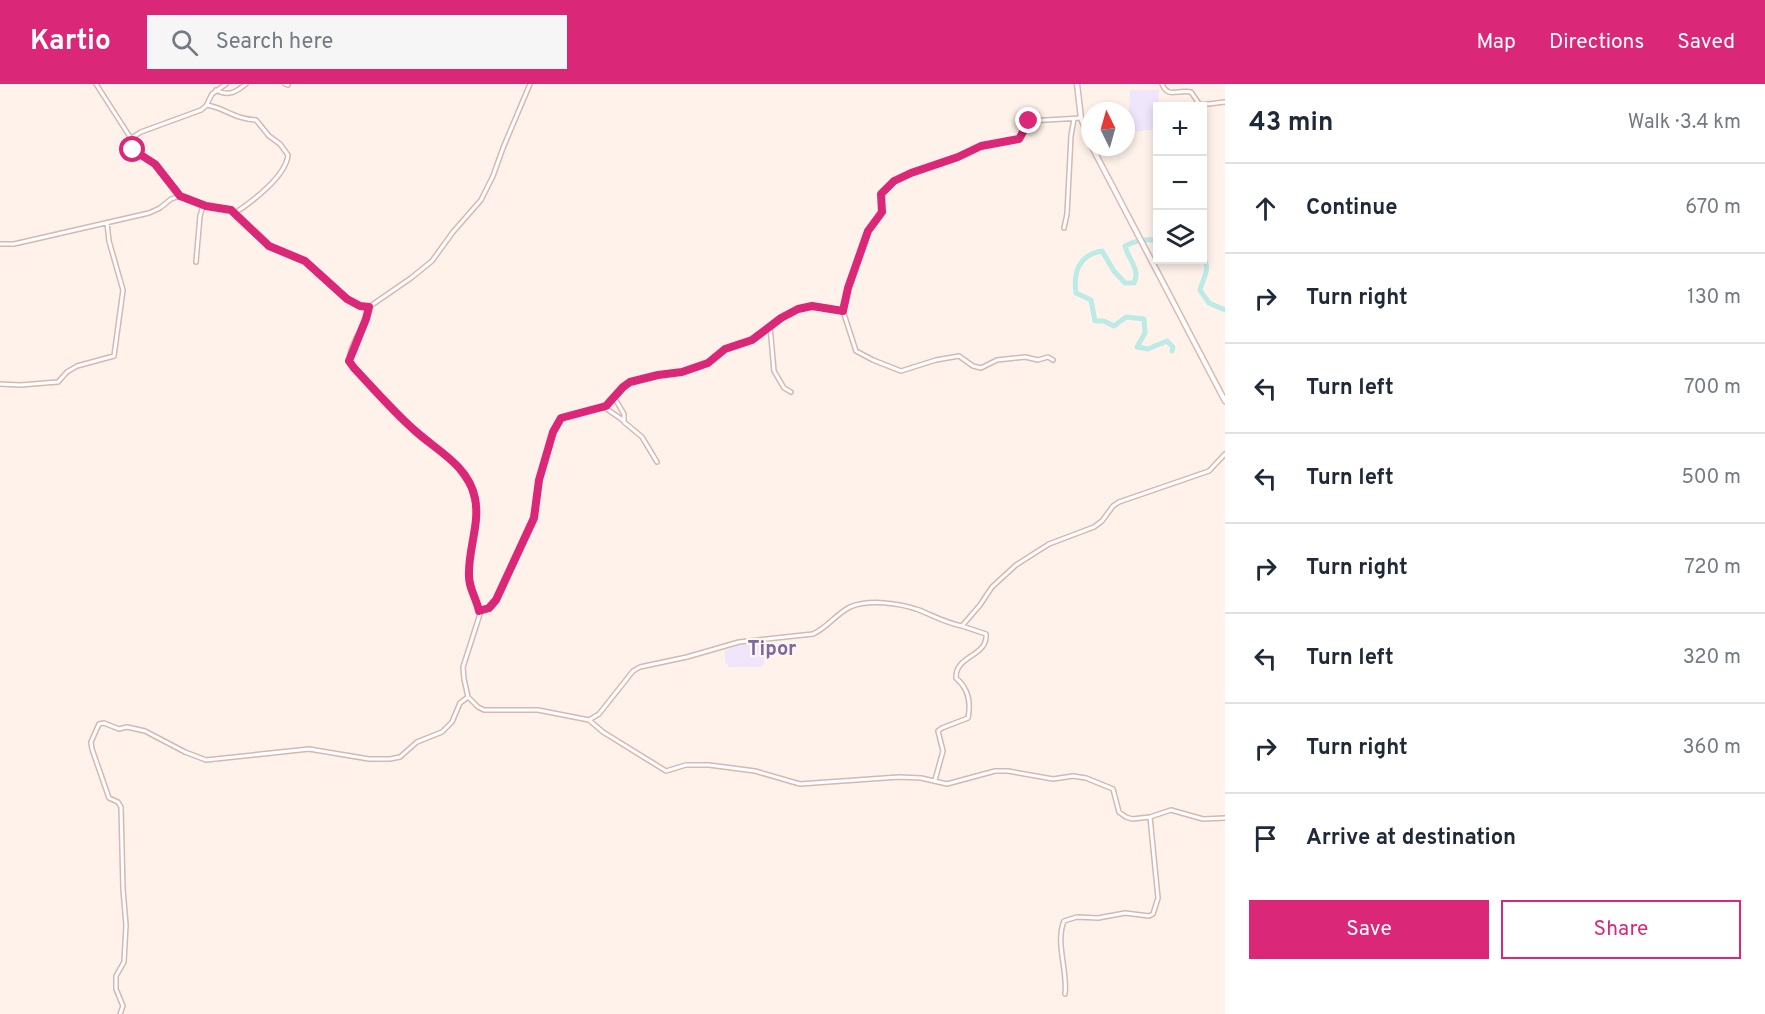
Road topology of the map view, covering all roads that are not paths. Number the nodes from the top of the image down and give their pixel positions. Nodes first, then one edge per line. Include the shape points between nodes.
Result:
1 (96, 84) edge
2 (226, 84) edge
3 (246, 84) edge
4 (530, 84) edge
5 (1077, 84) edge
6 (1162, 84) edge
7 (216, 90) junction
8 (1225, 102) edge
9 (207, 105) junction
10 (1081, 118) joint
11 (1074, 119) junction
12 (132, 140) junction
13 (1097, 156) edge
14 (180, 196) junction
15 (203, 206) junction
16 (236, 213) junction
17 (107, 224) junction
18 (1064, 228) dead end
19 (0, 244) edge
20 (196, 262) dead end
21 (369, 307) junction
22 (843, 311) junction
23 (770, 327) junction
24 (1053, 360) dead end
25 (0, 384) edge
26 (791, 392) dead end
27 (614, 397) junction
28 (1225, 400) edge
29 (604, 407) junction
30 (624, 421) junction
31 (1225, 454) edge
32 (657, 462) dead end
33 (479, 611) junction
34 (962, 626) junction
35 (468, 697) junction
36 (589, 720) junction
37 (935, 780) junction
38 (1150, 818) junction
39 (1225, 818) edge
40 (1065, 994) dead end
41 (120, 1014) edge

1 - 12 street
2 - 7 street
3 - 7 street via 228,95
4 - 21 street via 481,200 432,261
5 - 10 main road
6 - 8 street via 1169,93 1191,92 1200,105
7 - 9 street
9 - 12 street via 141,132
9 - 16 street via 256,120 288,155 282,172
10 - 11 street
11 - 18 street
11 - 22 street via 1029,121 1019,139 981,146 891,184 881,194 882,212 868,231
12 - 14 street via 133,150 155,164
13 - 28 main road
14 - 15 street
14 - 17 street via 149,213
15 - 16 street via 227,208
15 - 20 street
16 - 21 street via 269,246 305,261 347,299
17 - 19 street
17 - 25 street via 123,290 114,356 77,366 58,382
21 - 33 street via 349,361 404,420 466,476 476,508 469,582
22 - 23 street via 806,306
22 - 24 street via 856,351 897,370 959,356 981,368 994,361 1018,357
23 - 26 street via 774,371
23 - 27 street via 752,340 725,349 708,363 630,382
27 - 29 street
27 - 30 street
29 - 30 street
29 - 33 street via 559,420 539,480 531,525 496,600
30 - 32 street via 642,437
31 - 34 street via 1209,471 1119,502 1094,527 1049,544 1000,578
33 - 35 street via 463,667
34 - 36 street via 896,605 857,605 813,634 739,642 640,667 600,714
34 - 37 street via 986,634 987,639 956,671 969,701 968,718 938,731 943,751
35 - 36 street via 488,710 538,710
35 - 41 street via 442,732 390,759 309,749 206,760 145,731 99,724 92,749 109,798 121,807 126,925 124,962 116,976 123,1006
36 - 37 street via 666,771 686,765 709,765 755,771 800,784 899,777
37 - 38 street via 947,784 1002,771 1049,778 1086,777 1113,789 1118,808 1126,817
38 - 39 street via 1173,810 1203,819
38 - 40 street via 1158,898 1153,914 1077,916 1064,921

